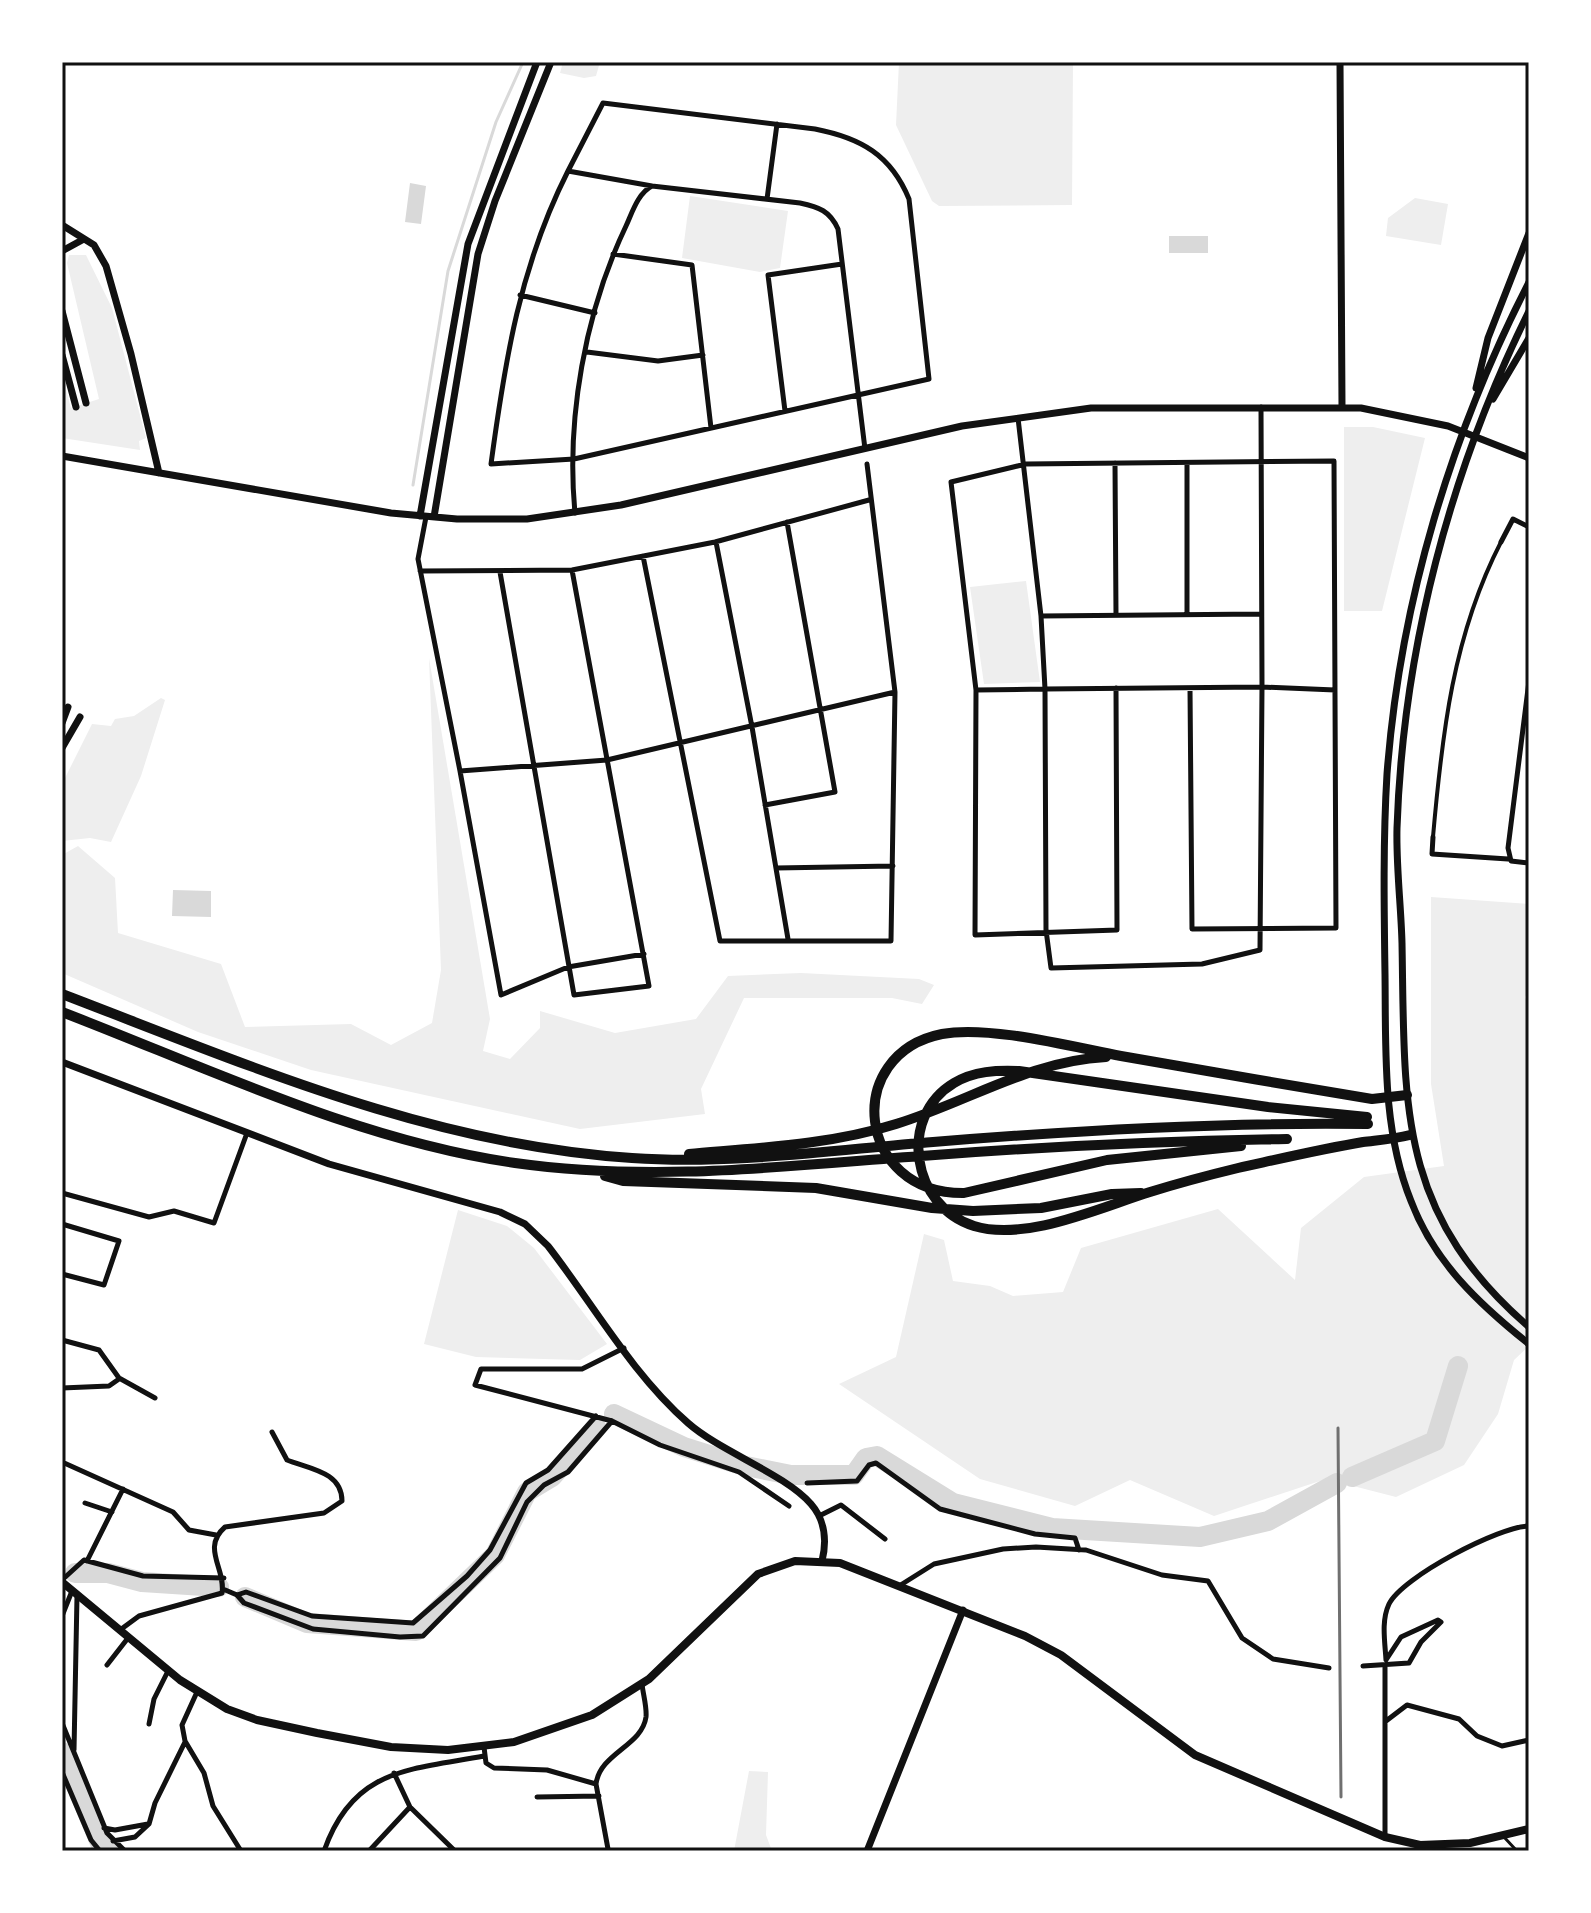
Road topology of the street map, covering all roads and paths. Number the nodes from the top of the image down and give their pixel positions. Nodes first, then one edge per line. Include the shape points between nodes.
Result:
1 (537, 62) edge
2 (551, 62) edge
3 (1340, 62) edge
4 (777, 124) junction
5 (568, 171) junction
6 (652, 186) junction
7 (767, 199) junction
8 (62, 225) edge
9 (1529, 233) edge
10 (84, 239) junction
11 (62, 251) edge
12 (613, 254) junction
13 (842, 264) junction
14 (1529, 282) edge
15 (520, 295) junction
16 (62, 311) edge
17 (1529, 311) edge
18 (595, 313) junction
19 (1529, 338) edge
20 (587, 352) junction
21 (62, 355) edge
22 (703, 355) junction
23 (857, 396) junction
24 (86, 403) dead end
25 (1261, 406) junction
26 (76, 407) dead end
27 (1342, 407) junction
28 (1471, 409) junction
29 (785, 411) junction
30 (1483, 414) junction
31 (1018, 416) junction
32 (711, 429) junction
33 (865, 449) junction
34 (62, 456) edge
35 (1529, 458) edge
36 (574, 459) junction
37 (1260, 462) junction
38 (1115, 463) junction
39 (1187, 463) junction
40 (867, 464) dead end
41 (1026, 464) junction
42 (159, 473) junction
43 (869, 500) junction
44 (575, 514) junction
45 (427, 517) junction
46 (787, 522) junction
47 (1529, 527) edge
48 (715, 542) junction
49 (1501, 542) joint
50 (643, 556) junction
51 (572, 570) junction
52 (420, 571) junction
53 (500, 572) junction
54 (1187, 614) junction
55 (1261, 614) junction
56 (1116, 615) junction
57 (1041, 616) junction
58 (1529, 681) edge
59 (1262, 687) junction
60 (1116, 688) junction
61 (1190, 688) junction
62 (1045, 689) junction
63 (976, 690) junction
64 (1335, 690) junction
65 (895, 692) junction
66 (68, 707) dead end
67 (821, 711) junction
68 (80, 717) dead end
69 (62, 723) edge
70 (752, 727) junction
71 (680, 743) junction
72 (62, 748) edge
73 (607, 760) junction
74 (532, 765) junction
75 (460, 771) junction
76 (765, 805) junction
77 (1433, 837) joint
78 (1508, 859) junction
79 (1529, 863) edge
80 (893, 866) junction
81 (776, 868) junction
82 (1263, 929) junction
83 (1046, 930) junction
84 (788, 939) junction
85 (644, 954) junction
86 (568, 967) junction
87 (62, 994) edge
88 (62, 1012) edge
89 (1124, 1056) junction
90 (62, 1062) edge
91 (1407, 1095) junction
92 (1388, 1098) junction
93 (247, 1133) junction
94 (1410, 1135) junction
95 (1393, 1139) junction
96 (635, 1158) junction
97 (582, 1170) junction
98 (62, 1193) edge
99 (1147, 1193) junction
100 (62, 1224) edge
101 (62, 1274) edge
102 (1529, 1327) edge
103 (62, 1340) edge
104 (1529, 1344) edge
105 (624, 1348) junction
106 (119, 1378) junction
107 (62, 1388) edge
108 (155, 1398) dead end
109 (596, 1416) junction
110 (612, 1421) junction
111 (272, 1432) dead end
112 (62, 1454) edge
113 (807, 1483) dead end
114 (123, 1489) junction
115 (85, 1503) dead end
116 (789, 1506) dead end
117 (112, 1512) junction
118 (819, 1516) junction
119 (1529, 1526) edge
120 (216, 1535) junction
121 (885, 1539) dead end
122 (1079, 1550) junction
123 (87, 1561) junction
124 (822, 1561) junction
125 (224, 1578) junction
126 (62, 1581) edge
127 (898, 1587) junction
128 (223, 1589) junction
129 (74, 1593) junction
130 (237, 1595) junction
131 (963, 1610) junction
132 (62, 1616) edge
133 (120, 1630) junction
134 (129, 1637) junction
135 (1386, 1660) junction
136 (107, 1665) dead end
137 (1363, 1666) dead end
138 (1329, 1668) dead end
139 (169, 1670) junction
140 (642, 1684) junction
141 (197, 1692) junction
142 (1385, 1721) junction
143 (62, 1723) edge
144 (149, 1724) dead end
145 (1529, 1740) edge
146 (185, 1741) junction
147 (74, 1750) junction
148 (484, 1752) junction
149 (62, 1772) edge
150 (394, 1773) junction
151 (596, 1784) junction
152 (600, 1795) junction
153 (537, 1797) dead end
154 (410, 1807) junction
155 (149, 1824) junction
156 (104, 1828) junction
157 (1529, 1829) edge
158 (1502, 1836) junction
159 (1385, 1837) junction
160 (113, 1841) junction
161 (100, 1851) edge
162 (125, 1851) edge
163 (241, 1851) edge
164 (324, 1851) edge
165 (369, 1851) edge
166 (455, 1851) edge
167 (602, 1851) edge
168 (867, 1851) edge
169 (1517, 1851) edge

1 - 45 street via 468,244
2 - 45 street via 478,254
3 - 27 street
4 - 5 street via 603,103
4 - 7 street
4 - 23 street via 850,136 872,148 901,178 909,199 929,379
5 - 6 street
5 - 15 street via 541,227
6 - 7 street
6 - 12 street via 641,195
7 - 13 street via 817,207 832,217
8 - 10 street
9 - 28 street via 1488,338
10 - 11 street
10 - 42 street via 99,250 112,282
12 - 18 street
12 - 22 street via 692,265
13 - 23 street
13 - 29 street via 768,275
14 - 28 street
15 - 18 street
15 - 36 street via 491,464
16 - 24 street
17 - 30 street
18 - 20 street
19 - 30 street
20 - 22 street via 658,361
20 - 36 street
21 - 26 street
22 - 32 street
23 - 29 street
23 - 33 street
25 - 27 street
25 - 31 street via 1091,408
25 - 37 street
27 - 35 street via 1448,426
28 - 92 street via 1419,579 1391,733 1384,868
29 - 32 street
30 - 91 street via 1428,592 1402,751 1397,829
31 - 33 street
31 - 41 street
32 - 36 street
33 - 44 street
34 - 42 street
36 - 44 street
37 - 39 street
37 - 55 street
37 - 64 street via 1334,461
38 - 39 street
38 - 41 street
38 - 56 street
39 - 54 street
40 - 43 street
41 - 57 street
41 - 63 street via 951,482
42 - 45 street
43 - 46 street
43 - 65 street
44 - 45 street via 480,520
45 - 52 street
46 - 48 street
46 - 67 street
47 - 49 street via 1513,519
48 - 50 street
48 - 70 street
49 - 77 street via 1468,614 1459,652
50 - 51 street
50 - 71 street
51 - 53 street
51 - 73 street
52 - 53 street
52 - 75 street
53 - 74 street
54 - 55 street
54 - 56 street
55 - 59 street
56 - 57 street
57 - 62 street
58 - 78 street
59 - 61 street
59 - 64 street
59 - 82 street
60 - 61 street
60 - 62 street
60 - 83 street via 1117,930
61 - 82 street via 1192,929
62 - 63 street
62 - 83 street
63 - 83 street via 975,935
64 - 82 street via 1336,928
65 - 67 street
65 - 80 street
66 - 69 street
67 - 70 street
67 - 76 street via 835,792
68 - 72 street
70 - 71 street
70 - 76 street
71 - 73 street
71 - 84 street via 720,941
73 - 74 street
73 - 85 street
74 - 75 street
74 - 86 street
75 - 86 street via 501,995
76 - 81 street
77 - 78 street via 1432,854
78 - 79 street
80 - 81 street
80 - 84 street via 891,941
81 - 84 street
82 - 83 street via 1260,950 1202,964 1051,968
85 - 86 street
85 - 86 street via 649,986 574,995
87 - 96 highway via 381,1112 511,1143
88 - 97 highway via 379,1130 497,1160
89 - 92 highway
89 - 96 highway via 1045,1065 883,1128 782,1145
89 - 97 highway via 984,1034 942,1034 906,1050 885,1073 874,1116 879,1141 897,1169 919,1187 964,1193 1107,1160 1287,1139 1102,1143 757,1171
90 - 93 street
91 - 92 highway
91 - 94 street
92 - 95 street
93 - 98 street via 214,1223 174,1211 149,1217
93 - 105 street via 329,1164 511,1216 543,1240
94 - 95 highway
94 - 102 street via 1431,1201 1459,1254
95 - 99 highway via 1235,1169
95 - 104 street via 1411,1204 1435,1249 1476,1300
96 - 99 highway via 704,1160 781,1156 977,1138 1194,1125 1367,1121 1019,1071 975,1074 947,1088 928,1109 918,1138 918,1159 923,1179 945,1210 975,1226 1008,1230 1048,1223
97 - 99 highway via 623,1181 816,1188 973,1211 1041,1208
100 - 101 street via 119,1241 104,1285
103 - 106 street via 99,1350
105 - 109 street via 582,1369 481,1369 475,1385
105 - 118 street via 690,1425 799,1495
106 - 107 street via 109,1386
106 - 108 street
109 - 110 street
109 - 130 street via 548,1470 526,1483 490,1550 413,1623 312,1616 246,1592
110 - 116 street via 671,1450 739,1472
110 - 130 street via 568,1472 527,1502 500,1558 423,1636 313,1629 244,1603
111 - 120 street via 287,1460 335,1478 342,1501 324,1513 225,1527
112 - 114 street via 62,1462
113 - 122 street via 857,1481 876,1463 940,1509 1035,1534 1075,1538
114 - 117 street
114 - 120 street via 173,1512 189,1530
115 - 117 street
117 - 123 street
118 - 121 street via 841,1505
118 - 124 street via 825,1541
119 - 135 street via 1505,1529 1413,1579 1390,1600 1384,1617
120 - 125 street via 213,1548
122 - 127 street via 1036,1547 967,1555 934,1564
122 - 138 street via 1162,1575 1208,1581 1242,1638 1273,1659
123 - 125 street via 143,1576
123 - 126 street via 75,1565
124 - 127 main road via 848,1565
124 - 140 main road via 787,1562 758,1574
125 - 128 street
126 - 129 main road
127 - 131 main road
128 - 130 street
128 - 133 street via 139,1616
129 - 132 street
129 - 133 main road
129 - 147 street
131 - 159 main road via 1061,1655 1195,1755
131 - 168 street
133 - 134 main road
134 - 136 street
134 - 139 main road
135 - 137 street via 1401,1637 1441,1622 1409,1663
135 - 142 street
139 - 141 main road
139 - 144 street
140 - 148 main road via 561,1728
140 - 151 street via 646,1717 641,1730 602,1767
141 - 146 street via 182,1725
141 - 148 main road via 257,1720 317,1733 391,1747
142 - 145 street via 1407,1705 1459,1719 1477,1736 1502,1746
142 - 159 street
143 - 147 street
146 - 155 street
146 - 163 street via 204,1773 213,1806
147 - 156 street
148 - 150 street
148 - 151 street via 486,1763 494,1768 547,1770
149 - 161 street
150 - 154 street
150 - 164 street via 365,1789 345,1809
151 - 152 street
152 - 153 street
152 - 167 street via 608,1849
154 - 165 street
154 - 166 street
155 - 156 street
155 - 160 street via 135,1837
156 - 160 street
157 - 158 main road
158 - 159 main road via 1420,1845
158 - 169 lane
160 - 162 street

